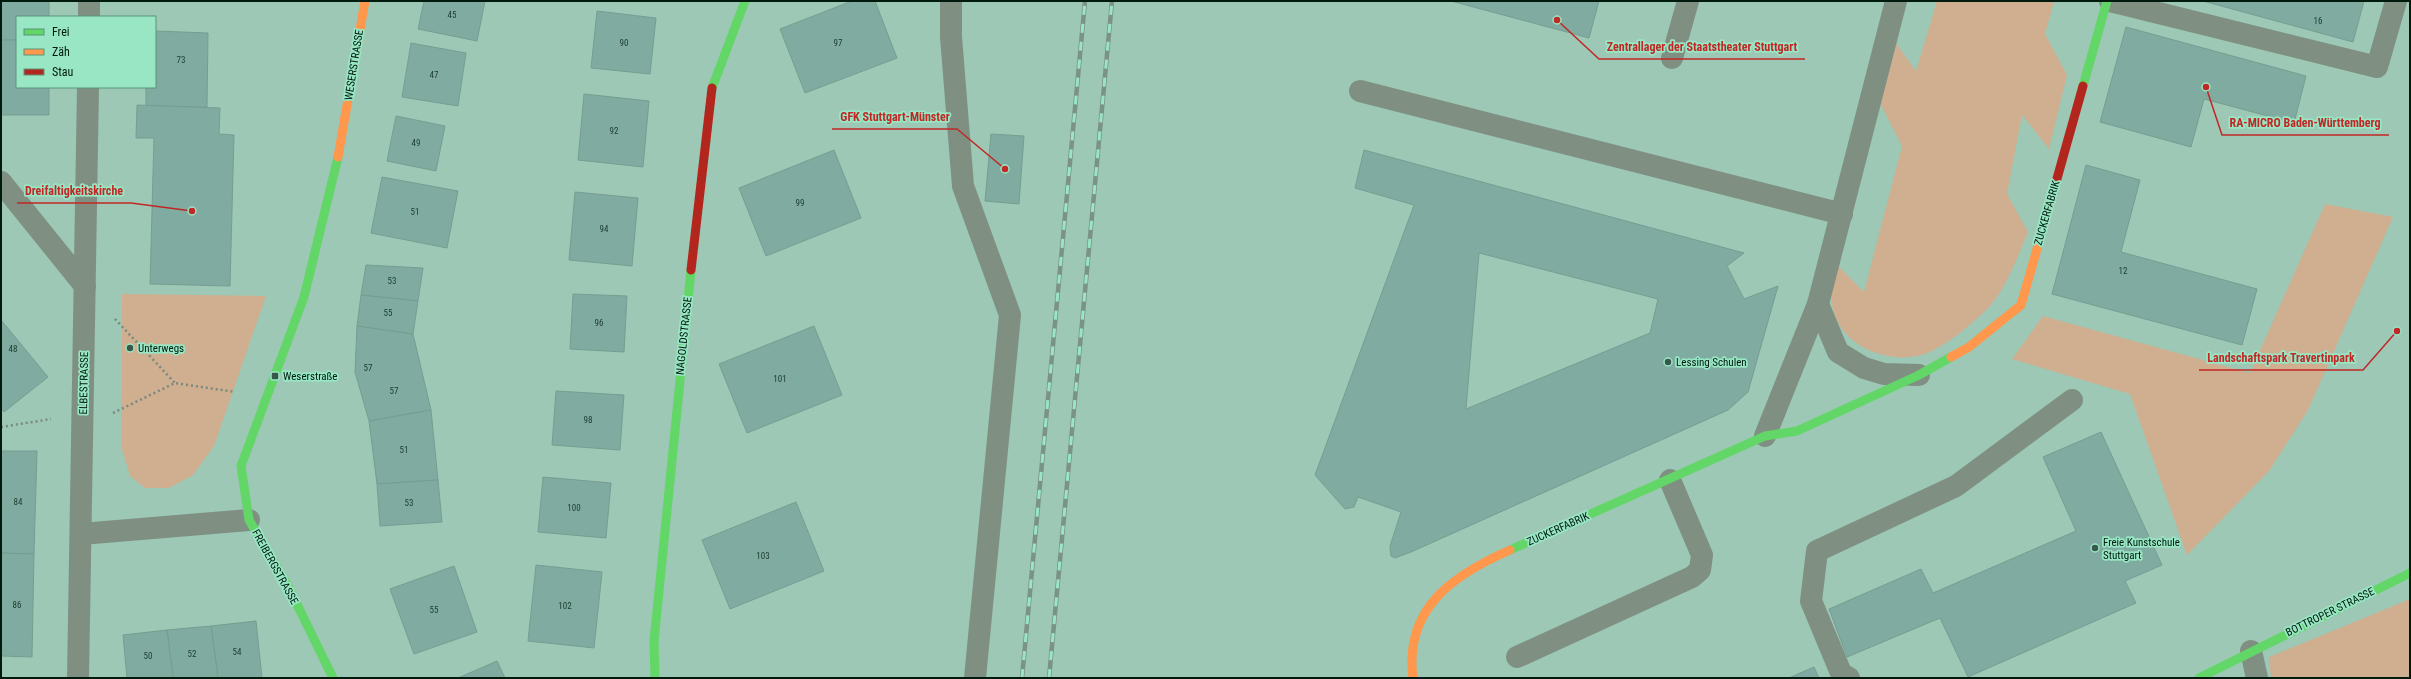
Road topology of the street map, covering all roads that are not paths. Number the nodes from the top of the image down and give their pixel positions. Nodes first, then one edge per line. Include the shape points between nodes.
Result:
1 (89, 1) edge
2 (365, 1) edge
3 (745, 1) edge
4 (951, 1) edge
5 (1688, 1) edge
6 (1896, 1) edge
7 (2108, 1) edge
8 (2396, 1) edge
9 (89, 16) edge
10 (1672, 58) dead end
11 (88, 88) edge
12 (1360, 91) dead end
13 (1, 182) edge
14 (1842, 214) junction
15 (85, 286) junction
16 (1818, 304) junction
17 (1919, 375) junction
18 (2072, 400) dead end
19 (1765, 436) junction
20 (1670, 480) junction
21 (249, 520) junction
22 (81, 534) junction
23 (2410, 573) edge
24 (2251, 651) junction
25 (1517, 657) dead end
26 (78, 678) edge
27 (333, 678) edge
28 (655, 678) edge
29 (975, 678) edge
30 (1412, 678) edge
31 (1849, 678) edge
32 (2199, 678) edge
33 (2258, 678) edge

1 - 9 street
2 - 21 street, WESERSTRASSE via 340,148 304,297 241,466
3 - 28 street, NAGOLDSTRASSE via 710,92 672,445 654,641
4 - 29 street via 951,37 963,186 1010,315
5 - 10 street
6 - 14 street
7 - 8 street via 2377,67
7 - 17 street, ZUCKERFABRIK via 2021,305 1969,347
11 - 15 street, ELBESTRASSE
12 - 14 street
13 - 15 street
14 - 16 street
15 - 22 street, ELBESTRASSE
16 - 17 street via 1838,352 1864,368 1884,374
16 - 19 street
17 - 19 street, ZUCKERFABRIK via 1797,431
18 - 31 street via 1956,486 1817,551 1811,601 1841,673
19 - 20 street, ZUCKERFABRIK
20 - 25 street via 1702,555 1700,570 1692,577
20 - 30 street, ZUCKERFABRIK via 1490,559 1460,576 1438,595 1420,624 1412,649
21 - 22 street, FREIBERGSTRASSE
21 - 27 street, FREIBERGSTRASSE via 288,586
22 - 26 street, ELBESTRASSE
23 - 24 street, BOTTROPER STRASSE
24 - 32 street, BOTTROPER STRASSE
24 - 33 street

